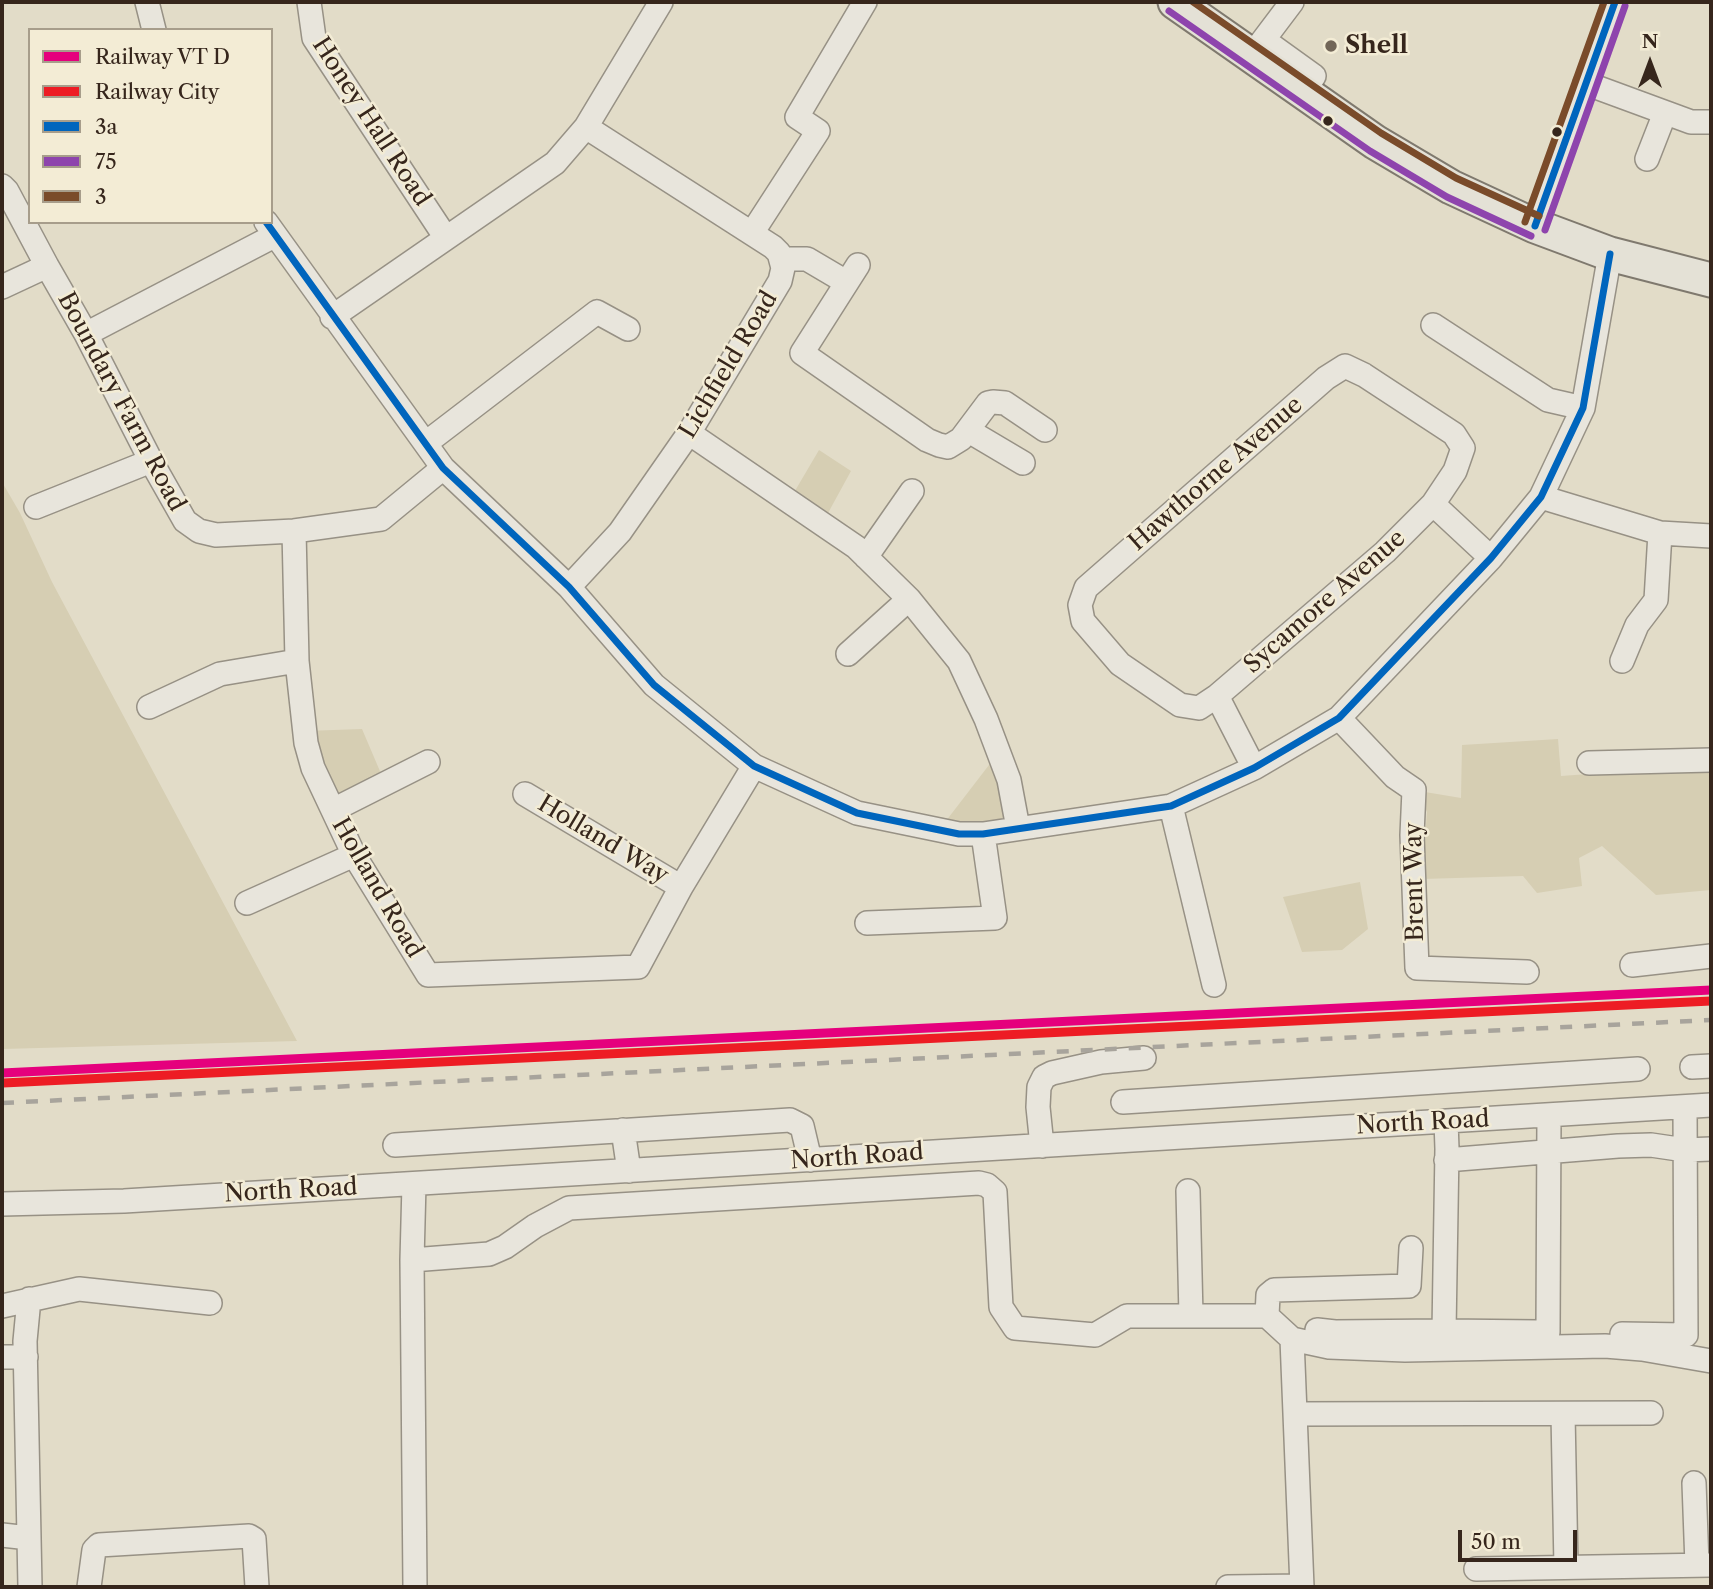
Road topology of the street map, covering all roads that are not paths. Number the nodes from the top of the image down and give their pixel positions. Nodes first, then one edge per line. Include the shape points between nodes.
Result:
1 (147, 2) edge
2 (310, 2) edge
3 (661, 2) edge
4 (864, 2) edge
5 (1175, 2) edge
6 (1292, 2) edge
7 (1615, 2) edge
8 (153, 28) edge
9 (1258, 48) junction
10 (1585, 83) junction
11 (1665, 113) junction
12 (1711, 122) edge
13 (586, 127) junction
14 (1647, 159) dead end
15 (2, 186) edge
16 (1535, 226) junction
17 (270, 229) edge
18 (752, 233) junction
19 (446, 238) junction
20 (1610, 254) junction
21 (782, 260) junction
22 (47, 266) junction
23 (1711, 280) edge
24 (2, 287) edge
25 (332, 317) junction
26 (1433, 325) dead end
27 (628, 329) dead end
28 (86, 334) junction
29 (1583, 408) junction
30 (1045, 430) dead end
31 (969, 432) junction
32 (688, 433) junction
33 (426, 443) junction
34 (151, 461) junction
35 (1023, 463) dead end
36 (443, 468) junction
37 (912, 491) dead end
38 (1541, 496) junction
39 (1433, 504) junction
40 (36, 507) dead end
41 (294, 531) junction
42 (1660, 533) junction
43 (1711, 536) edge
44 (866, 557) junction
45 (1491, 558) junction
46 (569, 587) junction
47 (909, 599) junction
48 (848, 654) dead end
49 (297, 660) junction
50 (1622, 661) dead end
51 (1217, 696) junction
52 (149, 707) dead end
53 (1339, 718) junction
54 (1711, 760) edge
55 (428, 762) dead end
56 (1589, 763) dead end
57 (754, 766) junction
58 (1254, 768) junction
59 (525, 794) dead end
60 (1171, 806) junction
61 (333, 810) junction
62 (1018, 828) junction
63 (983, 834) junction
64 (354, 855) junction
65 (681, 887) junction
66 (247, 903) dead end
67 (867, 923) dead end
68 (1711, 956) edge
69 (1632, 965) dead end
70 (1527, 972) dead end
71 (1214, 985) dead end
72 (1144, 1058) dead end
73 (1638, 1069) dead end
74 (1408, 1084) junction
75 (1711, 1105) edge
76 (1685, 1107) junction
77 (1549, 1115) junction
78 (1446, 1121) junction
79 (1410, 1124) junction
80 (623, 1130) junction
81 (1138, 1140) junction
82 (396, 1144) dead end
83 (1042, 1146) junction
84 (1711, 1149) edge
85 (1685, 1150) junction
86 (1550, 1151) junction
87 (810, 1160) junction
88 (1446, 1160) junction
89 (629, 1171) junction
90 (414, 1184) junction
91 (1188, 1191) dead end
92 (2, 1204) edge
93 (1411, 1248) dead end
94 (412, 1261) junction
95 (29, 1299) junction
96 (210, 1303) dead end
97 (2, 1306) edge
98 (1191, 1317) junction
99 (1266, 1317) junction
100 (1317, 1329) dead end
101 (1444, 1331) junction
102 (1548, 1332) junction
103 (1686, 1335) junction
104 (1292, 1339) junction
105 (1711, 1345) edge
106 (2, 1357) edge
107 (26, 1357) junction
108 (1711, 1361) edge
109 (1295, 1413) junction
110 (1651, 1413) dead end
111 (1563, 1414) junction
112 (1694, 1483) dead end
113 (2, 1535) edge
114 (29, 1538) junction
115 (1704, 1565) edge
116 (1566, 1567) junction
117 (1476, 1569) dead end
118 (30, 1587) edge
119 (89, 1587) edge
120 (257, 1587) edge
121 (415, 1587) edge
122 (1228, 1587) edge
123 (1302, 1587) edge

1 - 8 street
2 - 19 street, Honey Hall Road via 314,38
3 - 13 street
4 - 18 street via 797,117 818,131
5 - 9 highway
6 - 9 street
7 - 10 street
9 - 16 highway via 1304,92 1375,142 1451,187
10 - 11 street
10 - 16 street
11 - 12 street via 1691,122
11 - 14 street
13 - 18 street, Lichfield Road
13 - 19 street via 555,163
15 - 22 street, Boundary Farm Road
16 - 20 highway
17 - 25 street
17 - 28 street
18 - 21 street, Lichfield Road via 773,247
19 - 25 street
20 - 23 highway
20 - 29 street
21 - 31 street via 807,260 852,274 802,353 927,440 948,447
21 - 32 street, Lichfield Road via 780,281
22 - 24 street
22 - 28 street, Boundary Farm Road
25 - 33 street
26 - 29 street via 1548,400
27 - 33 street via 597,312
28 - 34 street, Boundary Farm Road
29 - 38 street
30 - 31 street via 999,401 988,403
31 - 35 street
32 - 44 street
32 - 46 street, Lichfield Road via 620,532
33 - 36 street
34 - 40 street
34 - 41 street, Boundary Farm Road via 185,521 199,531 216,535
36 - 41 street, Boundary Farm Road via 381,519
36 - 46 street
37 - 44 street
38 - 42 street
38 - 45 street
39 - 45 street
39 - 51 street, Sycamore Avenue via 1385,552
39 - 51 street, Hawthorne Avenue via 1455,471 1463,448 1454,434 1345,366 1086,588 1080,605 1083,621 1120,664 1180,705 1199,708
41 - 49 street, Holland Road
42 - 43 street
42 - 50 street via 1656,600 1637,625
44 - 47 street
45 - 53 street
46 - 57 street via 654,685
47 - 48 street
47 - 62 street via 959,661 981,707 1010,780
49 - 52 street via 220,674
49 - 61 street, Holland Road via 306,743
51 - 58 street
53 - 58 street
53 - 70 street, Brent Way via 1395,777 1414,790 1417,968
54 - 56 street
55 - 61 street
57 - 63 street via 857,813 959,834
57 - 65 street, Holland Road
58 - 60 street
59 - 65 street, Holland Way
60 - 62 street
60 - 71 street
61 - 64 street, Holland Road
62 - 63 street
63 - 67 street via 995,918
64 - 65 street, Holland Road via 428,975 638,967
64 - 66 street
68 - 69 street
72 - 83 street via 1101,1062 1044,1077 1038,1087
73 - 74 street
74 - 79 street
74 - 81 street via 1130,1102
75 - 76 street, North Road
76 - 77 street, North Road
76 - 85 street
77 - 78 street, North Road
77 - 86 street
78 - 79 street, North Road
78 - 88 street
79 - 81 street, North Road
80 - 82 street
80 - 87 street via 790,1120 802,1126
80 - 89 street
81 - 83 street, North Road
83 - 87 street, North Road
84 - 85 street
85 - 86 street via 1651,1145
85 - 103 street
86 - 88 street
86 - 102 street
87 - 89 street, North Road
88 - 101 street
89 - 90 street, North Road
90 - 92 street, North Road
90 - 94 street
91 - 98 street
93 - 99 street via 1409,1286 1273,1290 1268,1295
94 - 98 street via 489,1254 569,1208 979,1183 995,1192 1001,1307 1015,1328 1095,1335 1127,1317
94 - 121 street
95 - 96 street via 79,1289
95 - 97 street
95 - 107 street
98 - 99 street
99 - 104 street
100 - 101 street
101 - 102 street
102 - 103 street
103 - 105 street
104 - 108 street via 1329,1347 1405,1350 1605,1346
104 - 109 street
106 - 107 street
107 - 114 street
109 - 111 street
109 - 123 street
110 - 111 street
111 - 116 street
112 - 115 street
113 - 114 street
114 - 118 street
115 - 116 street
116 - 117 street
119 - 120 street via 94,1550 99,1545 248,1536 254,1539
122 - 123 street

